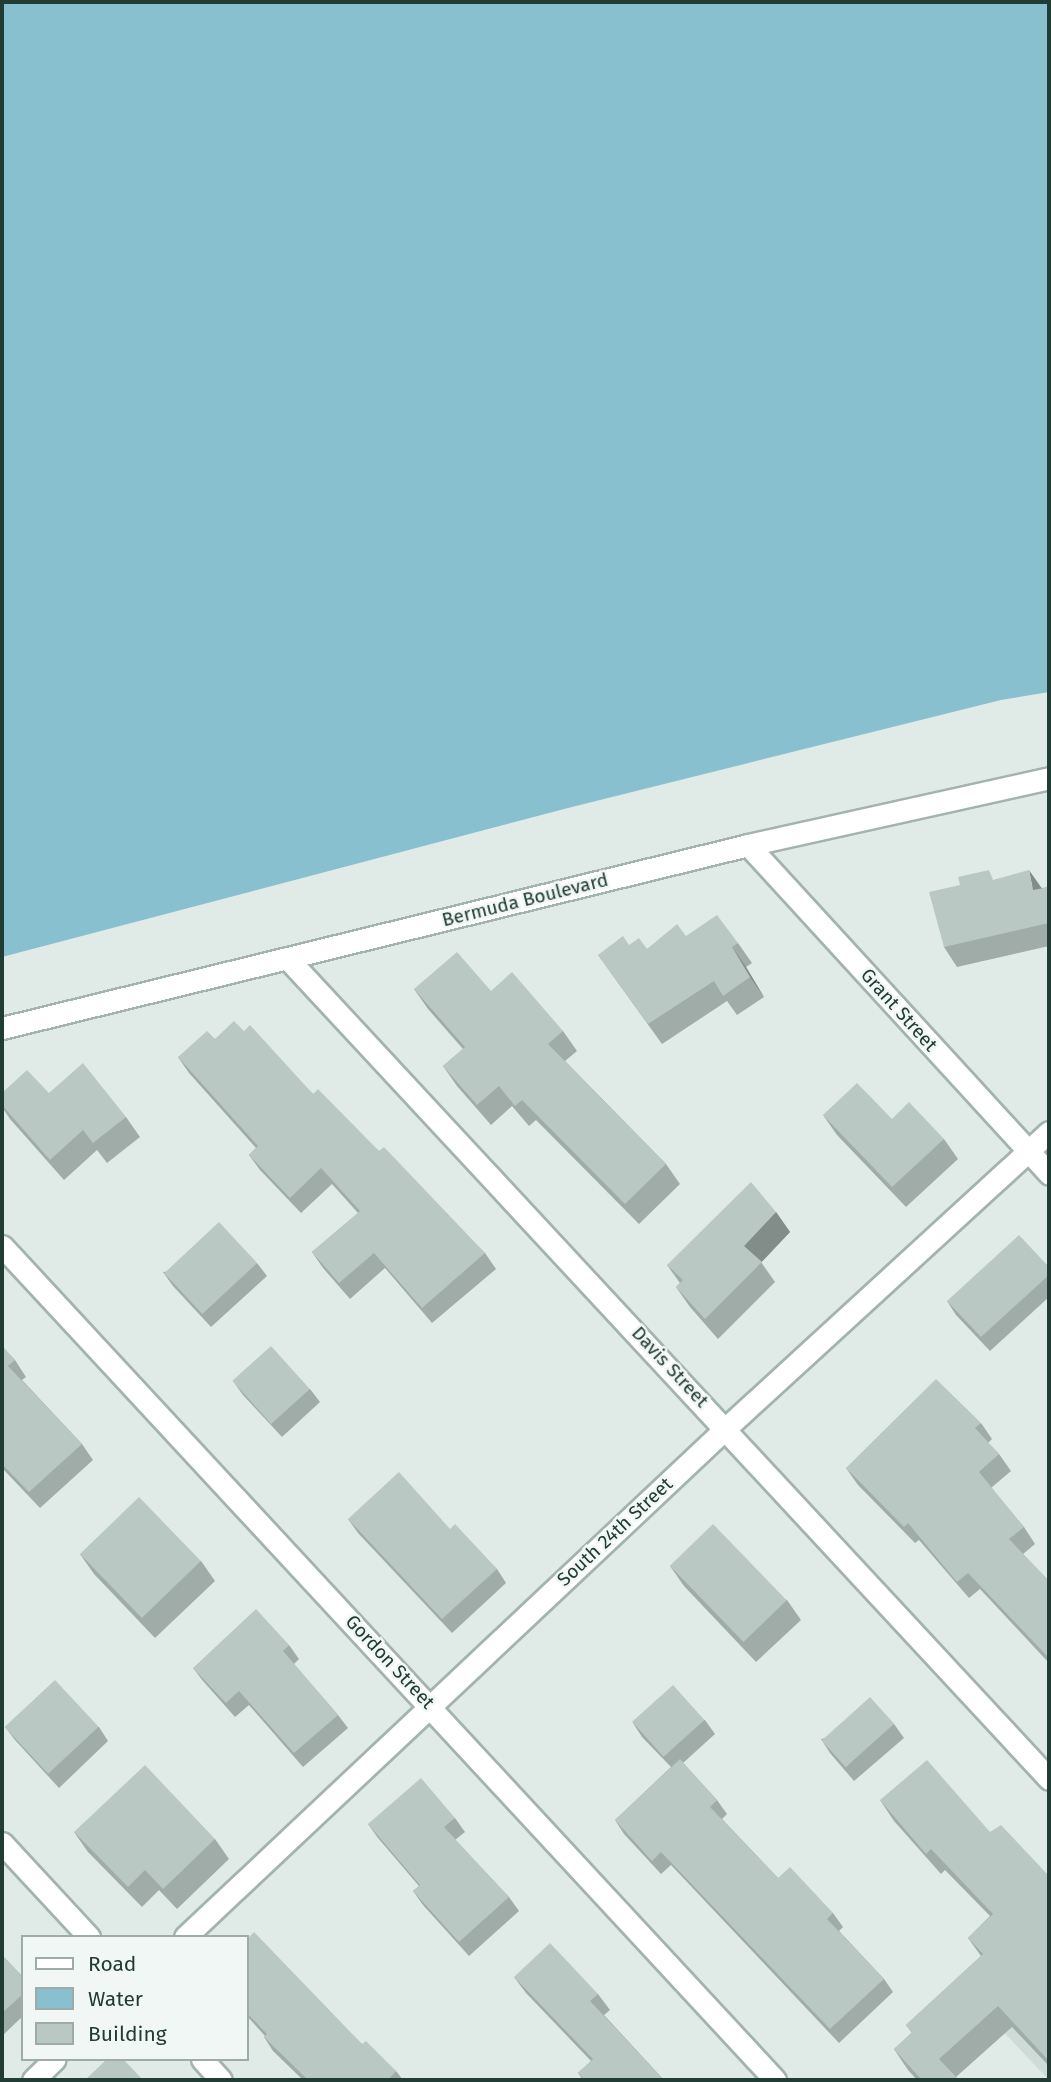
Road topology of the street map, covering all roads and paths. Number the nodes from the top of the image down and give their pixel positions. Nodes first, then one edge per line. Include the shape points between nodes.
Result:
1 (1049, 778) edge
2 (748, 845) junction
3 (287, 958) junction
4 (2, 1028) edge
5 (1049, 1132) edge
6 (1028, 1151) junction
7 (1049, 1174) edge
8 (2, 1246) edge
9 (726, 1428) junction
10 (431, 1705) junction
11 (1049, 1779) edge
12 (2, 1843) edge
13 (87, 1935) edge
14 (187, 1935) edge
15 (53, 2061) edge
16 (204, 2061) edge
17 (33, 2080) edge
18 (221, 2080) edge
19 (775, 2080) edge

1 - 2 street, Bermuda Boulevard
2 - 3 street, Bermuda Boulevard
2 - 6 street, Grant Street
3 - 4 street, Bermuda Boulevard
3 - 9 street, Davis Street
5 - 6 street, South 24th Street
6 - 7 street, Grant Street
6 - 9 street, South 24th Street
8 - 10 street, Gordon Street
9 - 10 street, South 24th Street
9 - 11 street, Davis Street
10 - 14 street, South 24th Street
10 - 19 street, Gordon Street
12 - 13 street
15 - 17 street
16 - 18 street

